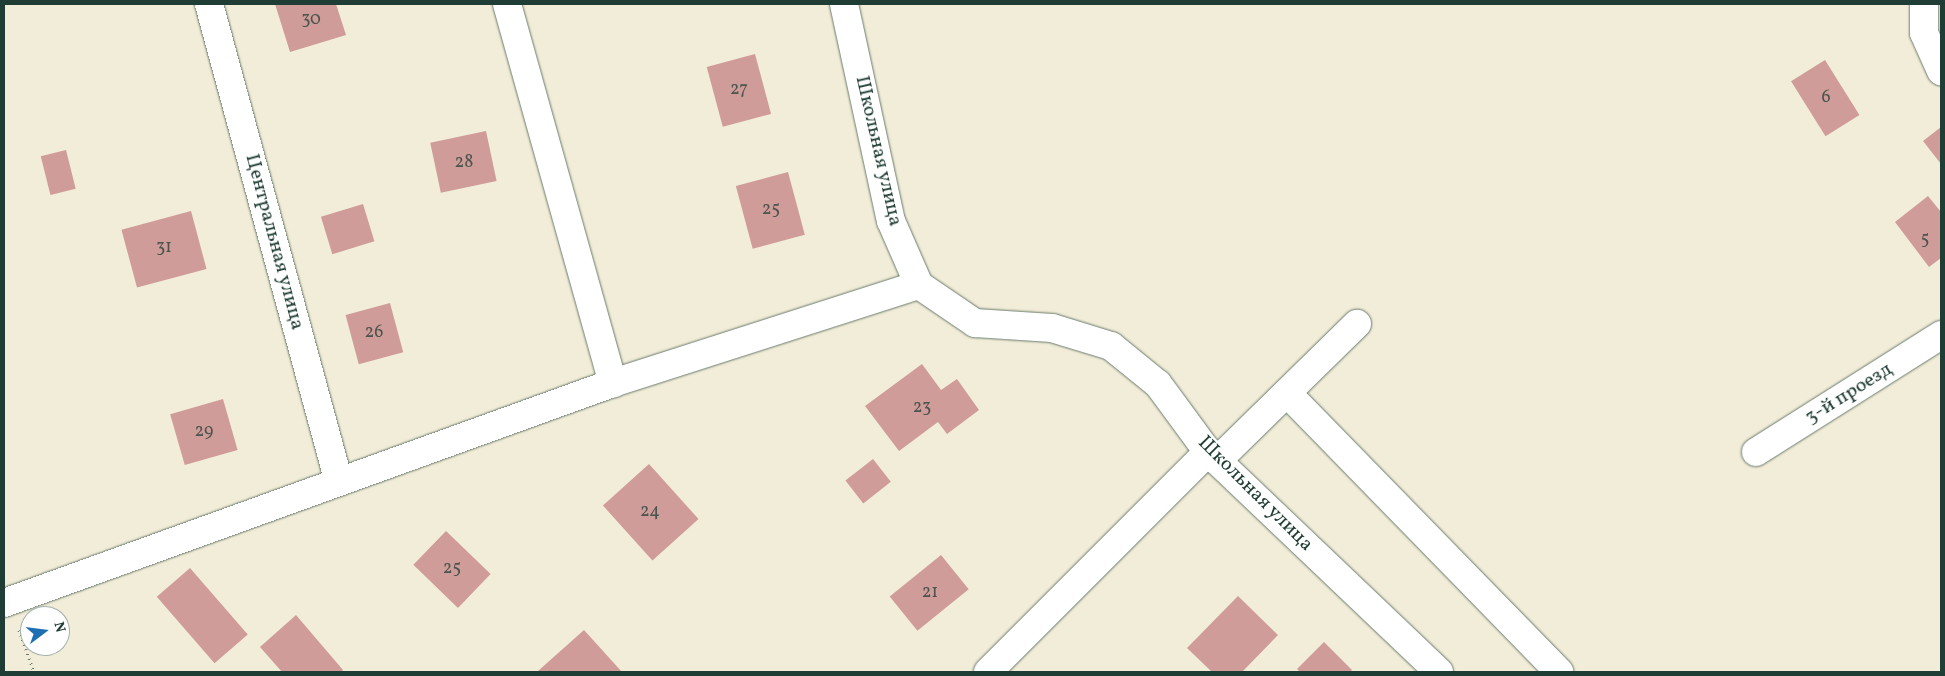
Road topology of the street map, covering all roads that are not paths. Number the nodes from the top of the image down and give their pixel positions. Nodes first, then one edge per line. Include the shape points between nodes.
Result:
1 (210, 4) edge
2 (506, 4) edge
3 (844, 4) edge
4 (1924, 4) edge
5 (1941, 71) edge
6 (918, 285) junction
7 (1357, 324) dead end
8 (1941, 335) edge
9 (613, 383) junction
10 (1287, 393) junction
11 (1756, 452) dead end
12 (1212, 457) junction
13 (338, 480) junction
14 (7, 602) edge
15 (988, 672) edge
16 (1439, 672) edge
17 (1559, 672) edge

1 - 13 street, Центральная улица
2 - 9 street
3 - 6 street, Школьная улица via 891,221
4 - 5 street via 1924,33
6 - 9 street
6 - 12 street, Школьная улица via 975,323 1052,328 1111,346 1158,384
7 - 10 street
8 - 11 street, 3-й проезд
9 - 13 street
10 - 12 street
10 - 17 street
12 - 15 street
12 - 16 street, Школьная улица
13 - 14 street

